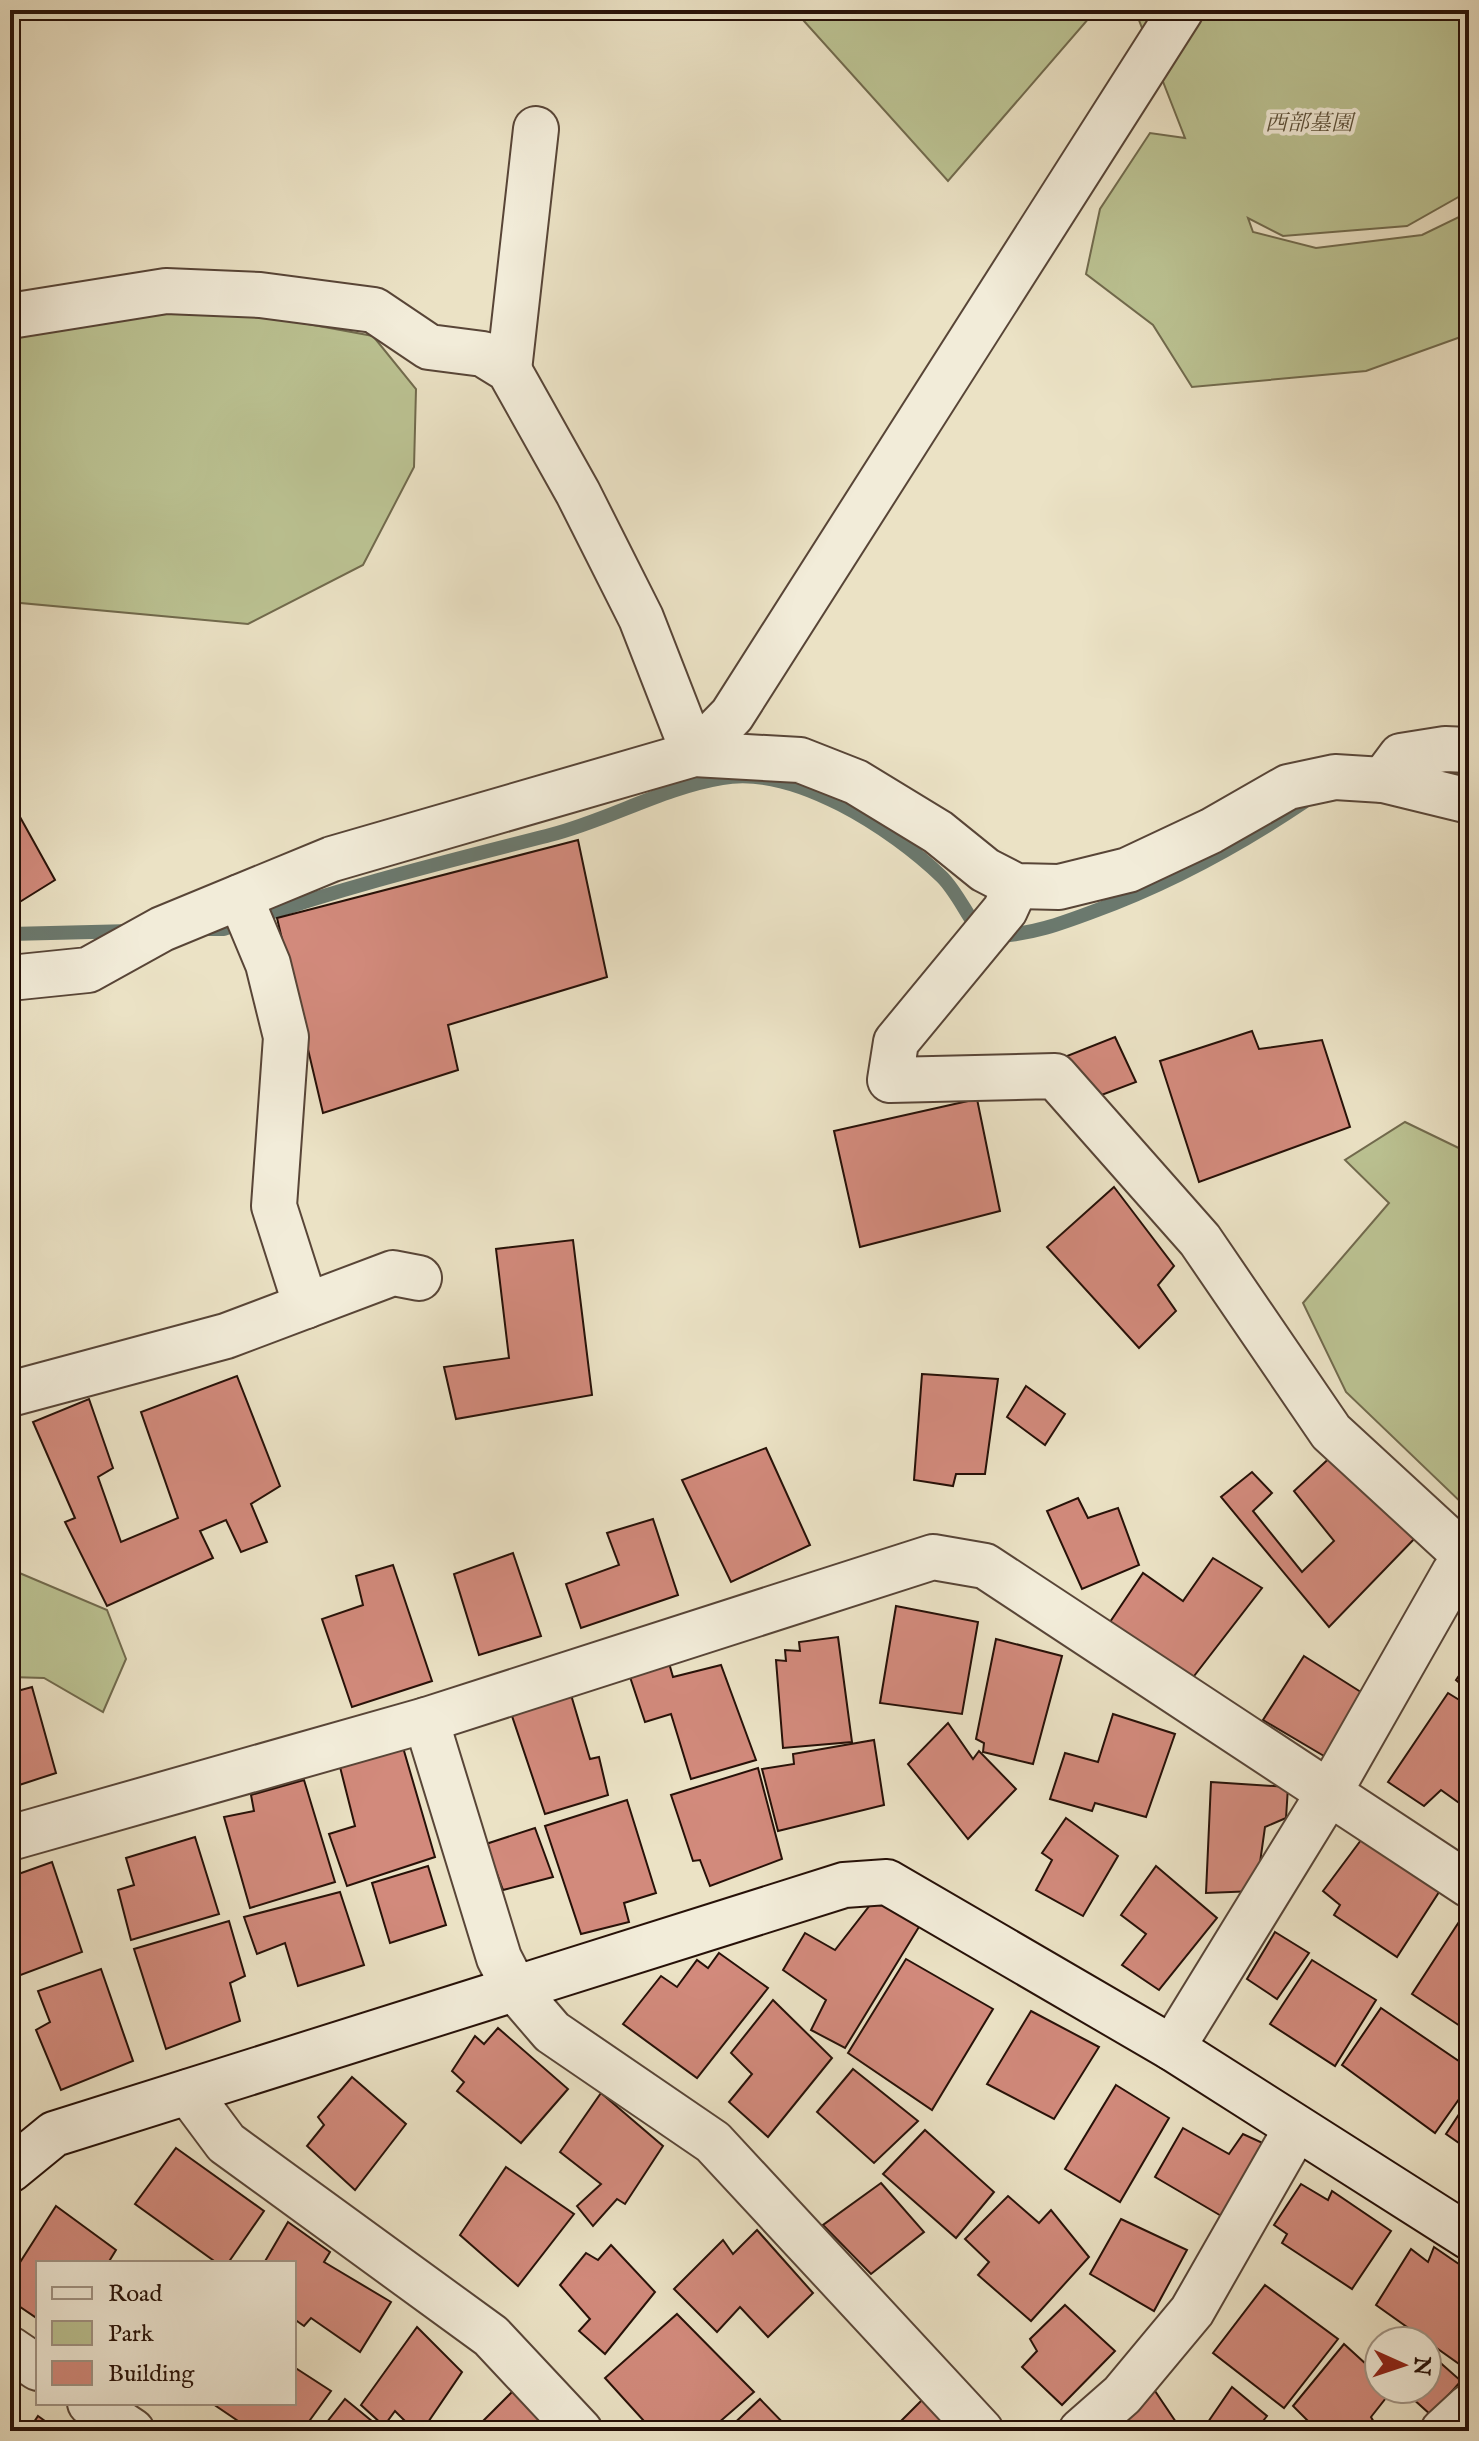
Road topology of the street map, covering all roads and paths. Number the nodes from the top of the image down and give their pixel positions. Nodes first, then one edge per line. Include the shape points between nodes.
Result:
1 (1181, 10) edge
2 (536, 129) dead end
3 (10, 316) edge
4 (509, 370) junction
5 (1469, 750) edge
6 (694, 754) junction
7 (1383, 780) junction
8 (1469, 801) edge
9 (1016, 886) junction
10 (240, 897) junction
11 (10, 978) edge
12 (419, 1278) dead end
13 (306, 1306) junction
14 (10, 1394) edge
15 (1468, 1558) edge
16 (426, 1720) junction
17 (1330, 1791) junction
18 (10, 1838) edge
19 (1469, 1885) edge
20 (515, 1989) junction
21 (1172, 2048) junction
22 (188, 2092) junction
23 (1296, 2129) junction
24 (10, 2170) edge
25 (1469, 2237) edge
26 (10, 2349) edge
27 (36, 2367) edge
28 (93, 2405) edge
29 (1469, 2407) edge
30 (132, 2431) edge
31 (580, 2431) edge
32 (981, 2431) edge
33 (1081, 2431) edge
34 (1443, 2431) edge

1 - 6 street via 732,715
2 - 4 street
3 - 4 street via 166,291 260,295 374,310 429,347 483,354
4 - 6 street via 641,618
5 - 7 street via 1401,756
6 - 9 street via 800,760 856,782
6 - 10 street via 332,859
7 - 8 street
7 - 9 street via 1335,777 1288,787 1128,870 1059,887
9 - 15 street via 1005,910 896,1042 890,1080 1055,1076 1200,1240 1331,1432
10 - 11 street via 162,929 88,970
10 - 13 street via 268,964 286,1037 274,1206
12 - 13 street via 393,1273
13 - 14 street via 226,1336
15 - 17 street via 1454,1573
16 - 17 street via 933,1557 985,1566
16 - 18 street
16 - 20 street via 499,1958
17 - 19 street
17 - 21 street
20 - 21 street via 844,1885 887,1882
20 - 22 street
20 - 32 street via 552,2032 713,2142
21 - 23 street
22 - 24 street via 54,2134
22 - 31 street via 226,2143 491,2336
23 - 25 street
23 - 33 street via 1192,2311 1122,2395
26 - 27 street
28 - 30 street
29 - 34 street

